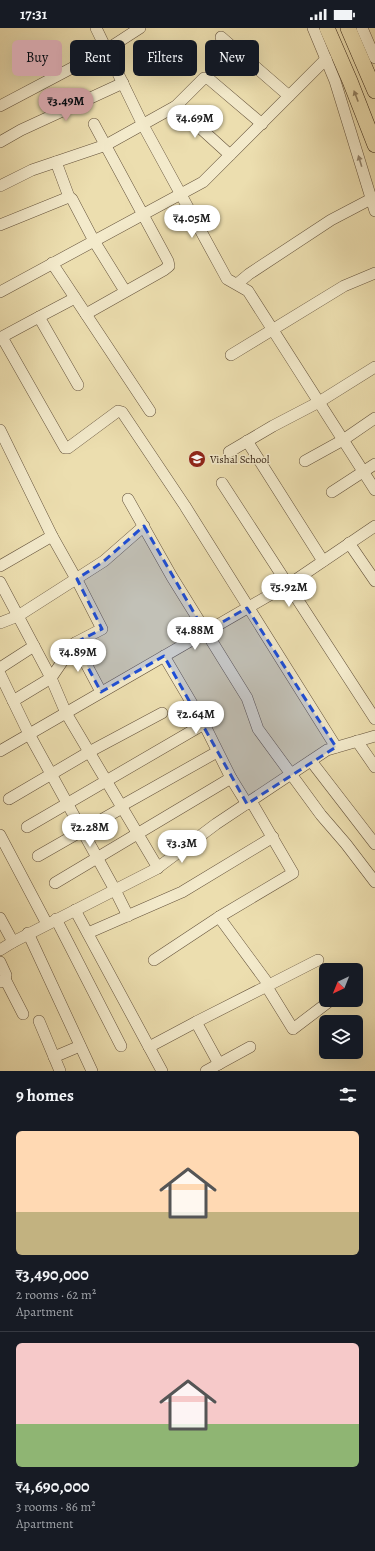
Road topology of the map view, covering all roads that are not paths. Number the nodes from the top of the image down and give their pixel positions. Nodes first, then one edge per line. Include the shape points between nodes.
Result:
1 (96, 28) edge
2 (140, 28) edge
3 (313, 28) edge
4 (327, 28) edge
5 (348, 28) edge
6 (362, 28) edge
7 (221, 37) dead end
8 (101, 40) edge
9 (121, 40) edge
10 (375, 58) edge
11 (326, 59) junction
12 (70, 69) edge
13 (119, 76) edge
14 (123, 83) junction
15 (375, 92) edge
16 (289, 96) junction
17 (0, 106) edge
18 (176, 106) junction
19 (94, 124) dead end
20 (262, 124) junction
21 (143, 125) junction
22 (0, 142) edge
23 (106, 145) junction
24 (375, 145) edge
25 (230, 155) junction
26 (56, 162) junction
27 (0, 186) edge
28 (181, 194) junction
29 (69, 197) junction
30 (371, 199) junction
31 (375, 212) edge
32 (144, 214) junction
33 (0, 225) edge
34 (94, 241) junction
35 (52, 263) junction
36 (375, 273) edge
37 (237, 284) junction
38 (125, 291) junction
39 (0, 292) edge
40 (75, 298) junction
41 (86, 314) junction
42 (39, 317) junction
43 (271, 329) junction
44 (0, 338) edge
45 (231, 355) dead end
46 (375, 368) edge
47 (78, 385) dead end
48 (319, 402) junction
49 (150, 411) dead end
50 (375, 418) edge
51 (0, 430) edge
52 (343, 440) junction
53 (247, 441) junction
54 (230, 452) dead end
55 (304, 461) dead end
56 (375, 464) edge
57 (363, 472) junction
58 (222, 483) dead end
59 (375, 490) edge
60 (332, 492) dead end
61 (128, 499) dead end
62 (144, 526) junction
63 (375, 526) edge
64 (52, 536) junction
65 (349, 544) junction
66 (323, 561) junction
67 (0, 566) edge
68 (77, 579) junction
69 (375, 582) edge
70 (1, 585) edge
71 (287, 585) junction
72 (247, 608) junction
73 (18, 616) junction
74 (0, 623) edge
75 (205, 632) junction
76 (75, 643) junction
77 (34, 646) junction
78 (164, 656) junction
79 (0, 668) edge
80 (0, 674) edge
81 (51, 678) junction
82 (101, 692) junction
83 (13, 701) junction
84 (66, 713) junction
85 (162, 713) dead end
86 (375, 720) edge
87 (204, 724) junction
88 (29, 734) junction
89 (375, 736) edge
90 (357, 741) junction
91 (336, 747) junction
92 (0, 751) edge
93 (89, 752) junction
94 (217, 752) junction
95 (311, 761) junction
96 (375, 767) edge
97 (51, 774) junction
98 (291, 775) junction
99 (231, 778) junction
100 (106, 781) junction
101 (9, 800) dead end
102 (249, 802) junction
103 (67, 804) junction
104 (122, 807) junction
105 (27, 827) dead end
106 (82, 831) junction
107 (138, 834) junction
108 (0, 835) edge
109 (273, 837) junction
110 (375, 844) edge
111 (38, 856) dead end
112 (97, 857) junction
113 (158, 868) junction
114 (375, 882) edge
115 (54, 883) dead end
116 (115, 890) junction
117 (75, 910) junction
118 (128, 916) junction
119 (219, 917) junction
120 (0, 918) edge
121 (52, 922) junction
122 (28, 933) junction
123 (88, 933) junction
124 (13, 942) junction
125 (0, 950) edge
126 (154, 960) dead end
127 (318, 960) dead end
128 (0, 962) edge
129 (3, 980) edge
130 (268, 986) junction
131 (322, 1007) edge
132 (23, 1014) dead end
133 (38, 1021) dead end
134 (196, 1022) junction
135 (80, 1046) junction
136 (121, 1046) dead end
137 (149, 1047) junction
138 (250, 1048) dead end
139 (54, 1057) junction
140 (219, 1064) junction
141 (60, 1071) edge
142 (92, 1071) edge
143 (162, 1071) edge
144 (206, 1071) edge

1 - 8 street
2 - 9 street
3 - 11 street
24 -> 4 highway
5 - 15 highway
6 - 10 street
7 - 16 street
11 - 16 street
30 -> 11 street
12 - 17 street
13 - 14 street
14 - 21 street
14 - 22 street
16 - 20 street
18 - 20 street via 206,78
18 - 21 street
18 - 25 street
19 - 23 street
20 - 25 street
21 - 23 street
21 - 28 street
23 - 26 street
23 - 32 street
25 - 28 street via 203,182
26 - 27 street via 32,170
26 - 29 street
28 - 32 street
28 - 37 street via 227,278
29 - 33 street
29 - 34 street
30 - 31 street
30 - 37 street via 331,220
32 - 34 street
32 - 38 street via 169,266
34 - 35 street
34 - 38 street
35 - 39 street
35 - 40 street
36 - 43 street via 344,286
37 - 43 street via 248,291
38 - 41 street
40 - 41 street
40 - 42 street
41 - 49 street
42 - 44 street
42 - 47 street
43 - 45 street
43 - 48 street
44 - 72 street via 3,339 65,448 118,411 122,412
46 - 48 street
48 - 52 street
48 - 53 street
50 - 52 street
51 - 64 street
52 - 55 street
52 - 57 street
53 - 54 street
53 - 66 street
56 - 57 street
57 - 59 street
57 - 60 street
58 - 71 street
61 - 62 street
62 - 68 street via 104,561
62 - 75 street
63 - 65 street
64 - 67 street
64 - 68 street
65 - 66 street
65 - 69 street
66 - 71 street
68 - 73 street
68 - 76 street via 102,629
70 - 73 street
71 - 72 street
71 - 86 street
72 - 75 street
72 - 91 street
73 - 74 street
73 - 77 street
75 - 78 street
75 - 98 street via 246,698 258,730
76 - 81 street
76 - 82 street
77 - 79 street
77 - 81 street
78 - 82 street
78 - 87 street
80 - 83 street
81 - 83 street
81 - 84 street
82 - 84 street
83 - 88 street
84 - 88 street
84 - 93 street
85 - 93 street
87 - 94 street
87 - 100 street
88 - 92 street
88 - 97 street
89 - 90 street
90 - 91 street
90 - 96 street
91 - 95 street
93 - 97 street
93 - 100 street
94 - 99 street
94 - 104 street
95 - 98 street
95 - 110 street
97 - 101 street
97 - 103 street
98 - 102 street
98 - 114 street
99 - 102 street
99 - 107 street
100 - 103 street
100 - 104 street
102 - 109 street
102 - 113 street
103 - 105 street
103 - 106 street
104 - 106 street
104 - 107 street
106 - 111 street
106 - 112 street
107 - 112 street
107 - 113 street
108 - 121 street
109 - 118 street via 182,892
109 - 119 street via 293,873
112 - 115 street
112 - 116 street
113 - 116 street
116 - 117 street
116 - 118 street
117 - 121 street
117 - 123 street
118 - 123 street
119 - 126 street
119 - 130 street
120 - 124 street
121 - 122 street
121 - 136 street
122 - 124 street
122 - 135 street
123 - 137 street
124 - 125 street
127 - 130 street
128 - 129 street via 6,975
129 - 132 street
130 - 131 street via 293,1029
130 - 134 street
133 - 139 street
134 - 137 street
134 - 140 street
135 - 139 street
135 - 142 street
137 - 143 street
138 - 140 street
139 - 141 street
140 - 144 street

